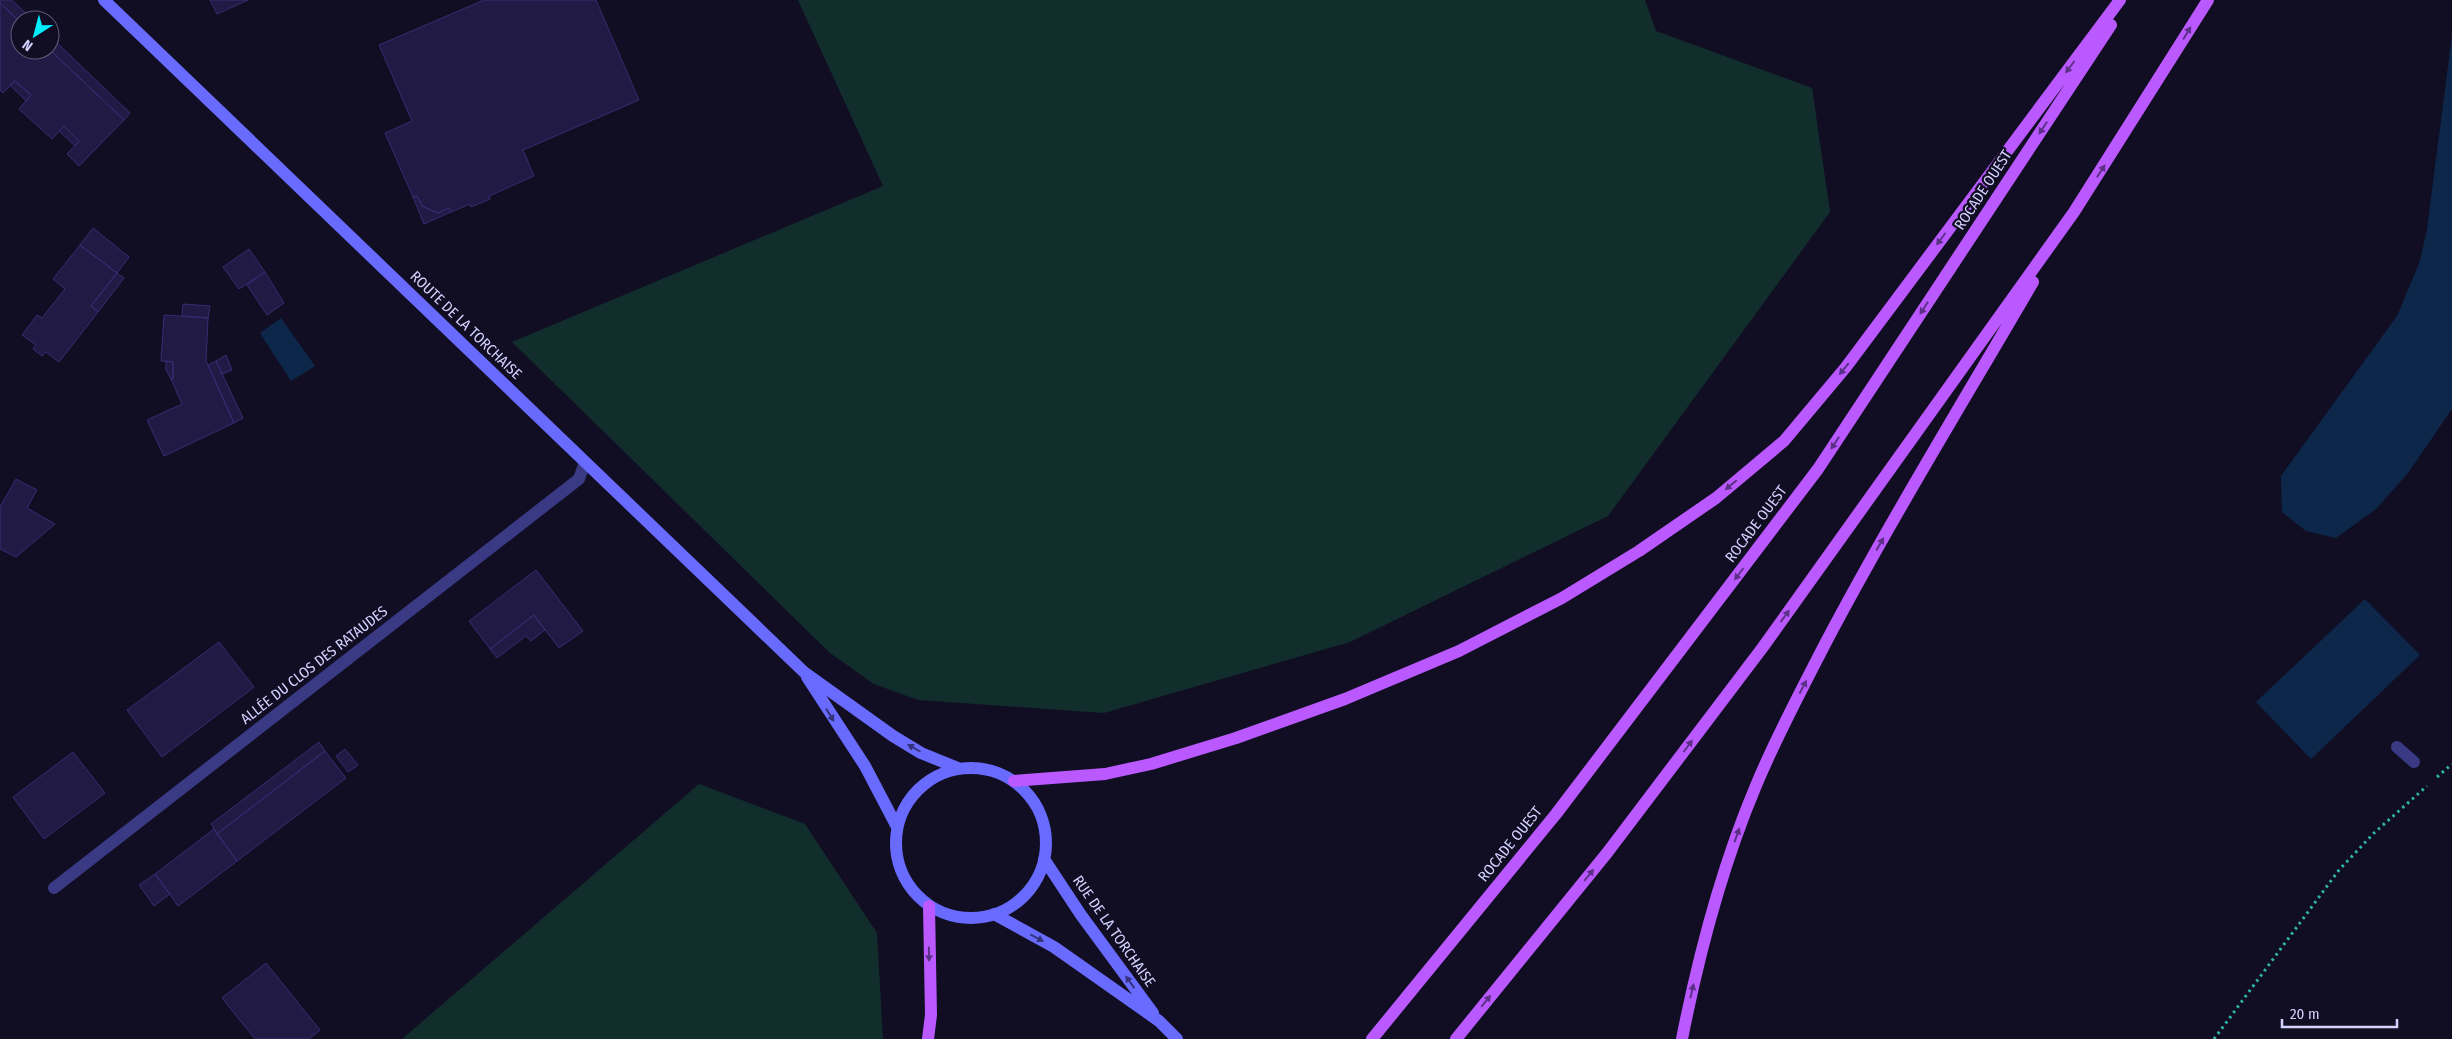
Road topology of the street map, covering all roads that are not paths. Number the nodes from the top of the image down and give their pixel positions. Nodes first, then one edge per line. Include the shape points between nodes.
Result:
1 (104, 0) edge
2 (2120, 0) edge
3 (2128, 0) edge
4 (2208, 0) edge
5 (2074, 212) junction
6 (584, 462) junction
7 (804, 673) junction
8 (2397, 747) dead end
9 (2414, 762) dead end
10 (958, 768) junction
11 (1014, 781) junction
12 (897, 827) junction
13 (1044, 859) junction
14 (54, 888) dead end
15 (928, 906) junction
16 (994, 914) junction
17 (1158, 1021) junction
18 (928, 1039) edge
19 (1177, 1039) edge
20 (1372, 1039) edge
21 (1456, 1039) edge
22 (1682, 1039) edge

1 - 6 street, ROUTE DE LA TORCHAISE
2 -> 11 main road via 1846,367 1784,441 1716,498 1639,551 1562,598 1459,652 1345,699 1151,764 1105,774
3 -> 20 main road, ROCADE OUEST via 1818,469 1556,814
5 -> 4 main road
21 -> 5 main road via 1607,853 1763,647
22 -> 5 main road via 1708,926 1727,865 1755,788 1788,714 1856,584
6 - 7 street, ROUTE DE LA TORCHAISE
6 - 14 street, ALLÉE DU CLOS DES RATAUDES via 579,479
10 -> 7 street, ROUTE DE LA TORCHAISE via 921,753
7 -> 12 street, ROUTE DE LA TORCHAISE via 865,766
8 - 9 street
10 - 11 street via 987,770
10 - 12 street via 937,776 919,789 904,807
11 - 13 street via 1030,797 1041,816 1046,837
12 - 15 street via 895,850 901,871 912,891
13 - 16 street via 1038,878 1027,893 1012,906
17 -> 13 street, RUE DE LA TORCHAISE
15 - 16 street via 949,915 972,918
15 -> 18 main road
16 -> 17 street, RUE DE LA TORCHAISE via 1054,947
17 - 19 street, RUE DE LA TORCHAISE

